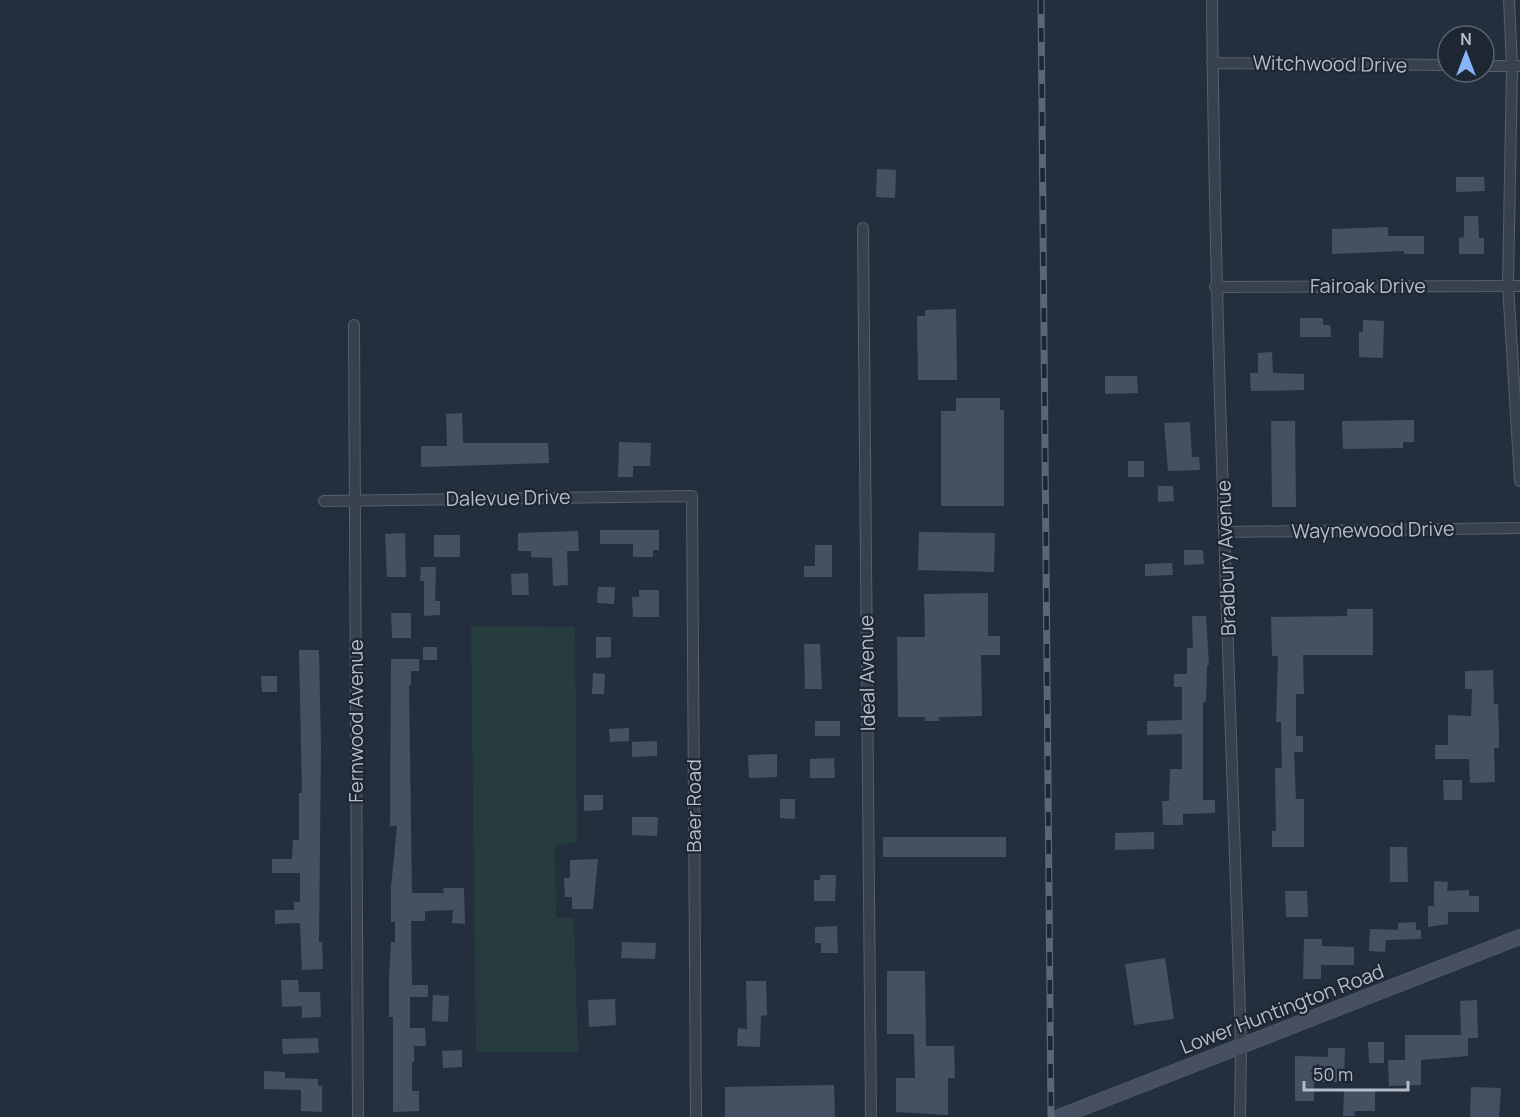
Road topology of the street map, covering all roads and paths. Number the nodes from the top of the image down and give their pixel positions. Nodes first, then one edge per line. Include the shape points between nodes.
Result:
1 (1212, 0) edge
2 (1509, 0) edge
3 (1212, 63) junction
4 (1436, 65) edge
5 (1496, 66) edge
6 (1516, 66) edge
7 (862, 228) dead end
8 (1514, 286) edge
9 (1215, 287) junction
10 (354, 325) dead end
11 (1520, 481) edge
12 (692, 496) joint
13 (355, 500) junction
14 (324, 501) dead end
15 (1520, 528) edge
16 (1226, 532) junction
17 (1520, 937) edge
18 (1241, 1048) junction
19 (358, 1117) edge
20 (696, 1117) edge
21 (871, 1117) edge
22 (1059, 1117) edge
23 (1240, 1117) edge

1 - 3 street, Bradbury Avenue
2 - 6 street
3 - 4 street, Witchwood Drive
3 - 9 street, Bradbury Avenue
5 - 6 street
6 - 8 street
7 - 21 street, Ideal Avenue
8 - 9 street, Fairoak Drive
8 - 11 street
9 - 16 street, Bradbury Avenue
10 - 13 street, Fernwood Avenue
12 - 13 street, Dalevue Drive
12 - 20 street, Baer Road
13 - 14 street, Dalevue Drive
13 - 19 street, Fernwood Avenue
15 - 16 street, Waynewood Drive
16 - 18 street, Bradbury Avenue
17 - 18 main road, Lower Huntington Road
18 - 22 main road, Lower Huntington Road
18 - 23 street, Bradbury Avenue

